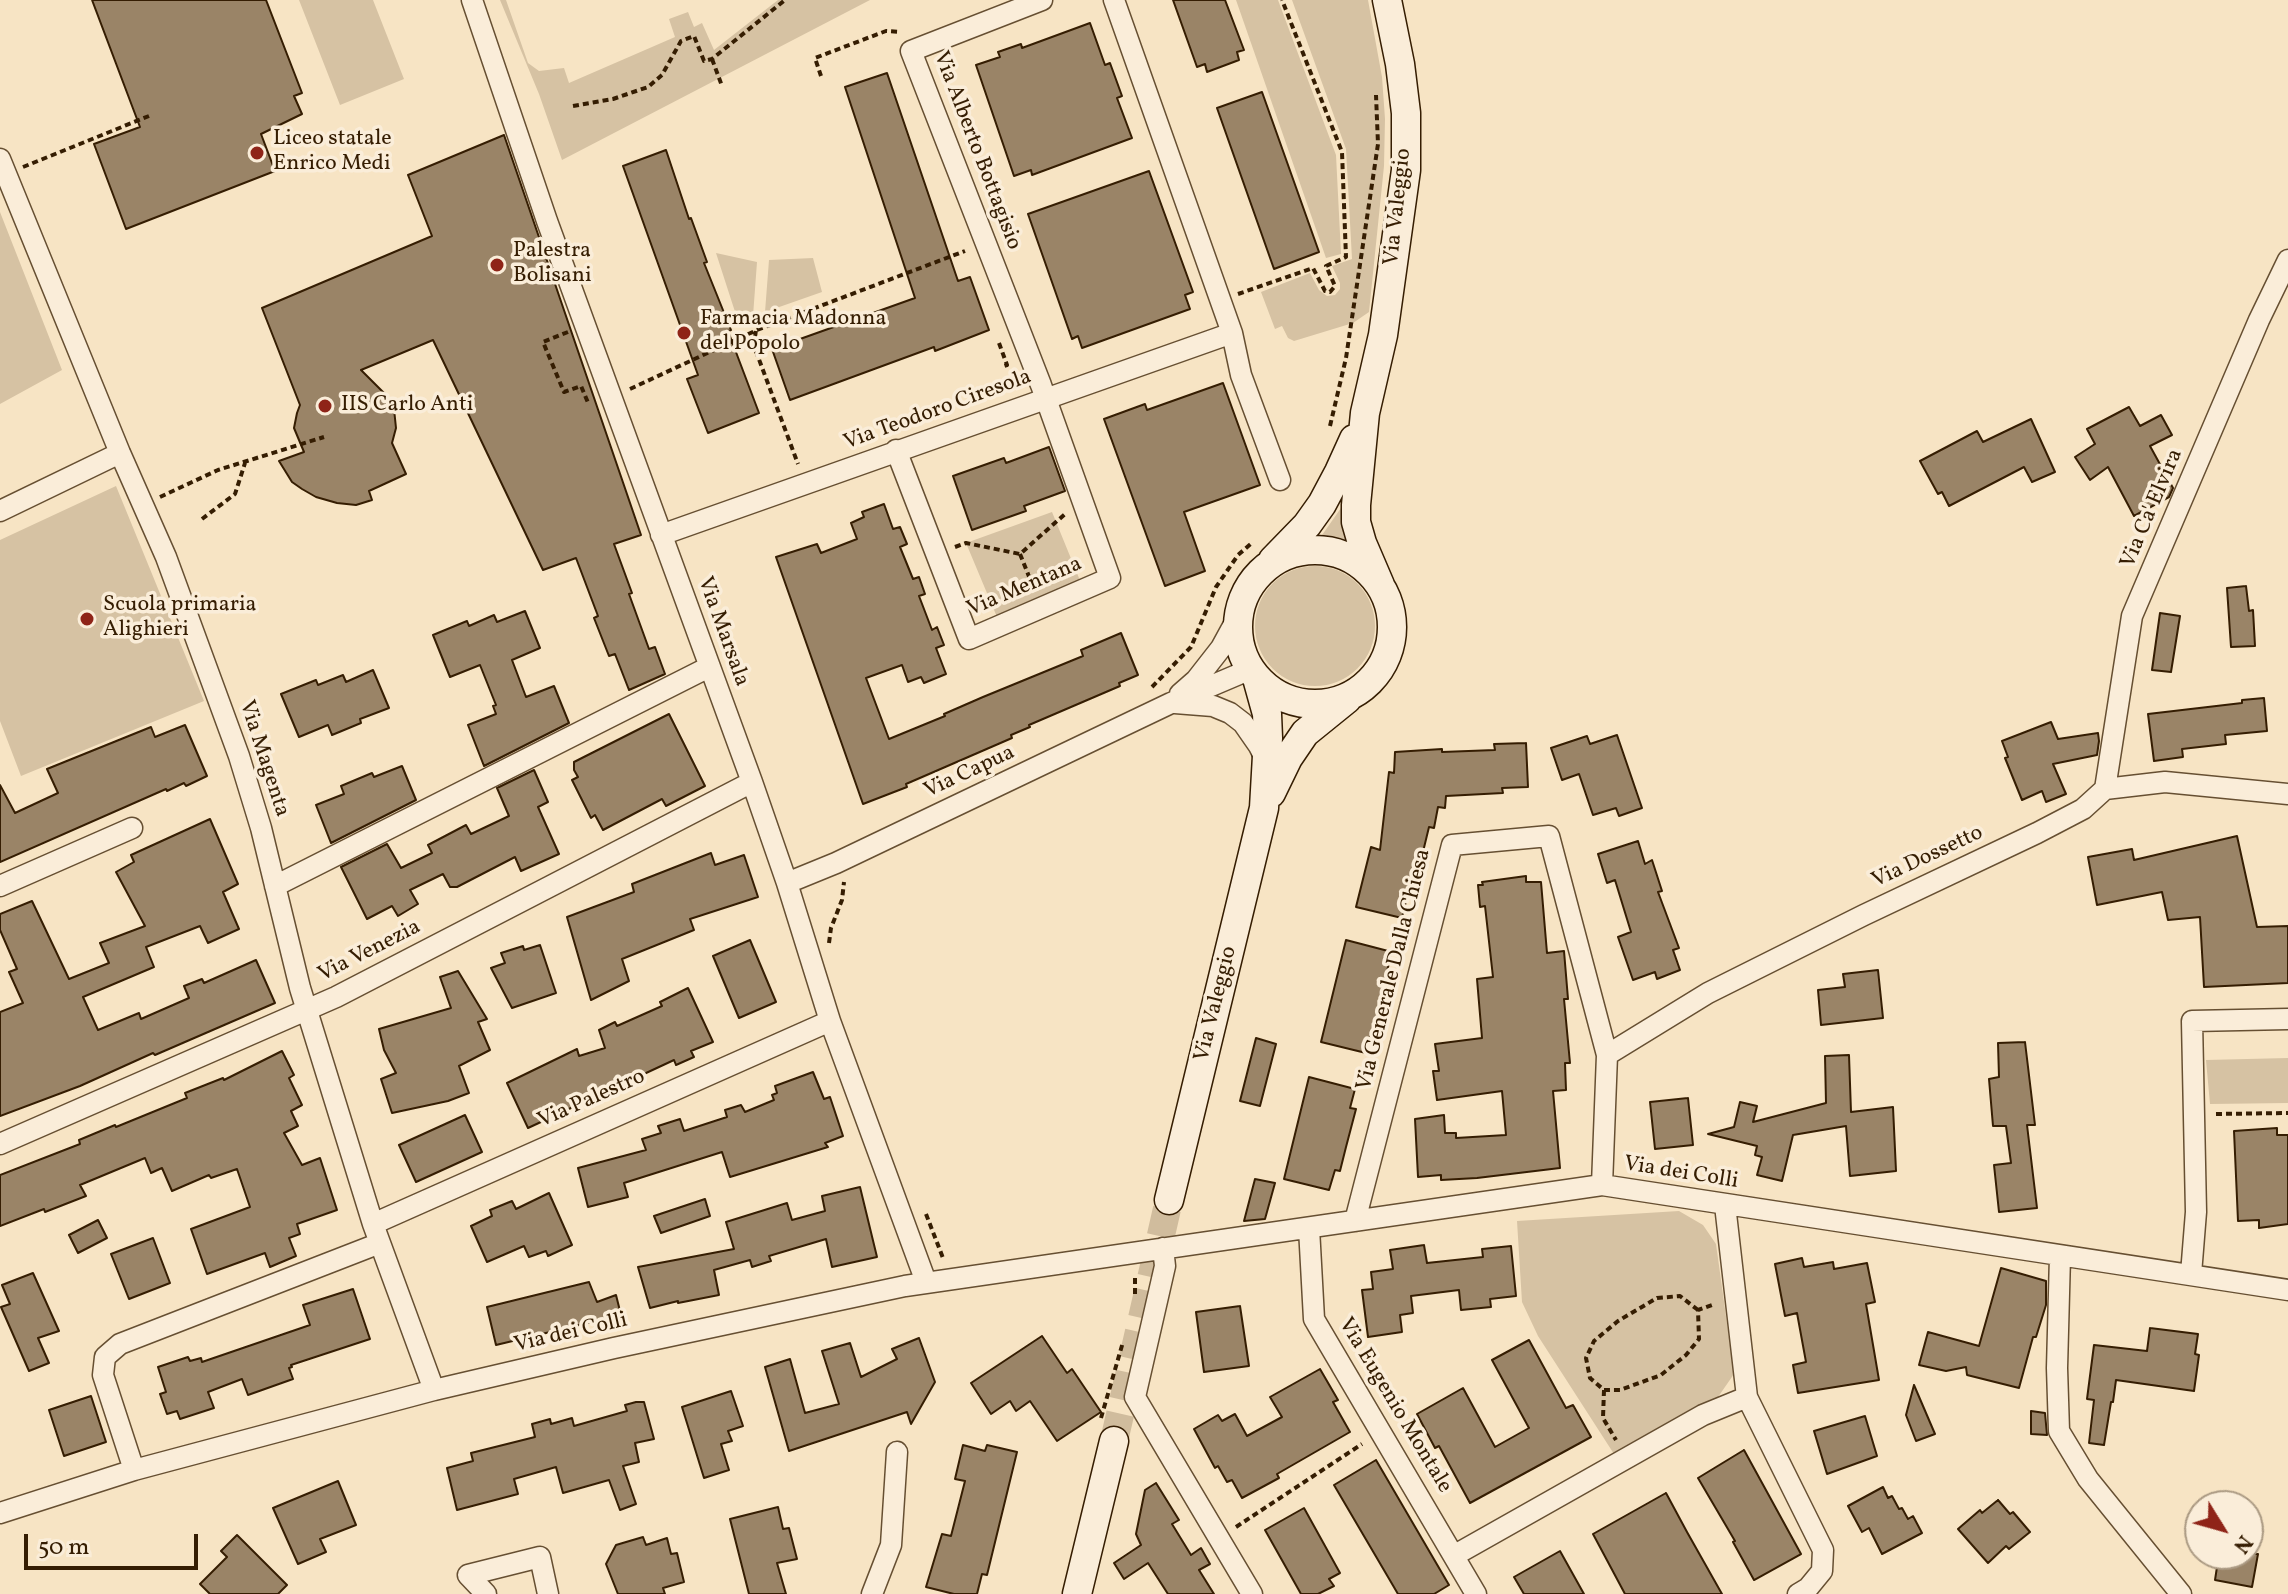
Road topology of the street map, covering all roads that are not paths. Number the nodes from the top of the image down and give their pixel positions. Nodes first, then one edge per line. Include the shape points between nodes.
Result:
1 (472, 0) edge
2 (1042, 0) edge
3 (1114, 0) edge
4 (1387, 0) edge
5 (3, 166) edge
6 (2288, 260) edge
7 (1232, 333) junction
8 (1045, 398) junction
9 (1365, 413) junction
10 (896, 450) junction
11 (120, 453) junction
12 (1280, 480) dead end
13 (0, 511) edge
14 (661, 535) junction
15 (1257, 577) junction
16 (1380, 585) junction
17 (1239, 615) junction
18 (709, 667) junction
19 (1254, 673) junction
20 (1352, 694) junction
21 (1171, 703) junction
22 (1268, 765) junction
23 (752, 782) junction
24 (2105, 789) junction
25 (2288, 794) edge
26 (1264, 808) junction
27 (132, 828) dead end
28 (787, 883) junction
29 (0, 886) edge
30 (275, 886) junction
31 (307, 1010) junction
32 (2288, 1019) edge
33 (830, 1021) junction
34 (1607, 1055) junction
35 (0, 1144) edge
36 (1602, 1185) junction
37 (1169, 1200) tunnel mouth
38 (1725, 1205) junction
39 (1355, 1221) junction
40 (1309, 1228) junction
41 (376, 1234) junction
42 (1163, 1248) junction
43 (2060, 1256) junction
44 (2191, 1274) junction
45 (926, 1282) junction
46 (2288, 1290) edge
47 (434, 1390) junction
48 (1747, 1397) junction
49 (1106, 1432) tunnel mouth
50 (897, 1452) dead end
51 (134, 1470) junction
52 (0, 1513) edge
53 (1455, 1555) junction
54 (486, 1594) edge
55 (548, 1594) edge
56 (872, 1594) edge
57 (1077, 1594) edge
58 (1252, 1594) edge
59 (1476, 1594) edge
60 (1798, 1594) edge
61 (2181, 1594) edge

1 - 14 street, Via Marsala
2 - 8 street, Via Alberto Bottagisio via 911,51
3 - 7 street
4 - 9 main road, Via Valeggio via 1406,113 1406,170 1383,335
5 - 11 street, Via Magenta
6 - 24 street, Via Ca' Elvira via 2132,616
7 - 8 street, Via Teodoro Ciresola
7 - 12 street via 1241,375
8 - 10 street, Via Teodoro Ciresola
8 - 10 street, Via Mentana via 1110,578 969,639
9 - 15 main road, Via Valeggio via 1322,504
9 - 16 main road, Via Valeggio via 1356,522
10 - 14 street, Via Teodoro Ciresola
11 - 13 street
11 - 30 street, Via Magenta via 166,557 239,756
14 - 18 street, Via Marsala
15 - 16 main road via 1275,561 1321,550 1365,567
15 - 17 main road
16 - 20 main road via 1390,608 1386,658 1372,679
17 - 19 main road via 1242,652
17 - 21 street, Via Capua via 1221,648
18 - 23 street, Via Marsala
18 - 30 street
19 - 20 main road via 1292,700 1333,702
19 - 21 street, Via Capua
19 - 22 main road, Via Valeggio via 1267,714
20 - 26 main road, Via Valeggio via 1305,733
21 - 22 street, Via Capua via 1213,706 1230,713 1243,723
21 - 28 street, Via Capua
22 - 26 main road, Via Valeggio
23 - 28 street, Via Marsala
23 - 31 street, Via Venezia
24 - 25 street via 2165,782
24 - 34 street, Via Dossetto via 2083,809 1708,993
26 - 37 main road, Via Valeggio
27 - 29 street
28 - 33 street, Via Marsala
30 - 31 street, Via Magenta
31 - 35 street, Via Venezia
31 - 41 street, Via Magenta
32 - 44 street via 2192,1021 2196,1212
33 - 41 street, Via Palestro
33 - 45 street, Via Marsala
34 - 36 street, Via Generale Dalla Chiesa
34 - 39 street, Via Generale Dalla Chiesa via 1549,836 1452,845
36 - 38 street, Via dei Colli
36 - 39 street, Via dei Colli
38 - 43 street, Via dei Colli
38 - 48 street
39 - 40 street, Via dei Colli
40 - 42 street, Via dei Colli
40 - 53 street, Via Eugenio Montale via 1314,1319
41 - 47 street, Via Magenta
41 - 51 street, Via Palestro via 120,1344 105,1357 103,1375
42 - 45 street, Via dei Colli
42 - 58 street via 1165,1266 1135,1397
43 - 44 street, Via dei Colli
43 - 61 street via 2059,1431 2088,1479
44 - 46 street, Via dei Colli
45 - 47 street, Via dei Colli
47 - 51 street, Via dei Colli
48 - 53 street via 1703,1415
48 - 60 street via 1823,1550 1822,1571
49 - 57 main road
50 - 56 street via 891,1545
51 - 52 street, Via dei Colli
53 - 59 street, Via Eugenio Montale
54 - 55 street via 468,1575 540,1557

